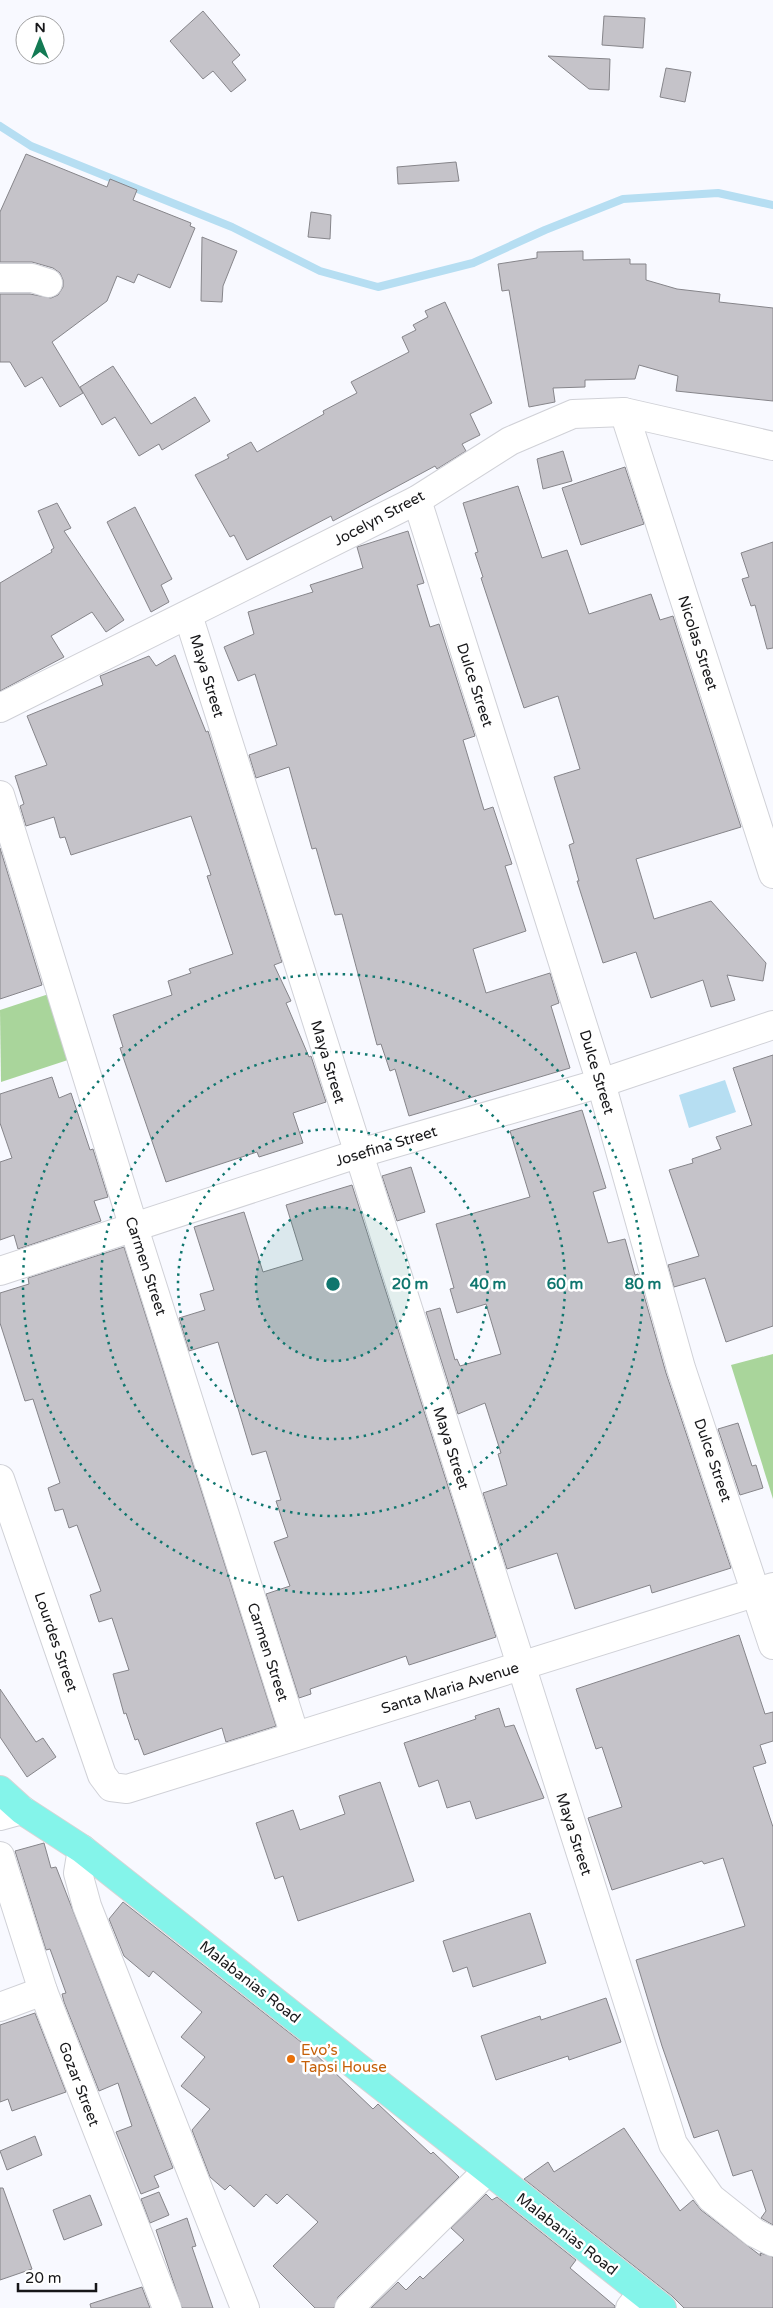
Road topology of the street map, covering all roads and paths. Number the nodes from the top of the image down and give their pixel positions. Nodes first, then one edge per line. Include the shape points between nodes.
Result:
1 (0, 278) edge
2 (48, 283) dead end
3 (624, 412) junction
4 (773, 446) edge
5 (417, 500) junction
6 (188, 615) junction
7 (0, 708) edge
8 (0, 795) edge
9 (773, 874) edge
10 (773, 1025) edge
11 (601, 1083) junction
12 (357, 1154) junction
13 (134, 1228) junction
14 (0, 1271) edge
15 (0, 1479) edge
16 (765, 1589) edge
17 (773, 1644) edge
18 (520, 1666) junction
19 (295, 1736) junction
20 (126, 1789) joint
21 (0, 1790) edge
22 (11, 1813) edge
23 (82, 1849) junction
24 (0, 1856) edge
25 (43, 1991) junction
26 (0, 2007) edge
27 (488, 2171) junction
28 (773, 2242) edge
29 (645, 2303) edge
30 (167, 2308) edge
31 (245, 2308) edge
32 (349, 2308) edge

1 - 2 street via 32,278
3 - 4 street, Jocelyn Street
3 - 5 street, Jocelyn Street via 573,414 510,441
3 - 9 street, Nicolas Street
5 - 6 street, Jocelyn Street
5 - 11 street, Dulce Street
6 - 7 street, Jocelyn Street
6 - 12 street, Maya Street
8 - 13 street, Carmen Street
10 - 11 street, Josefina Street
11 - 12 street, Josefina Street
11 - 16 street, Dulce Street via 681,1368
12 - 13 street, Josefina Street
12 - 18 street, Maya Street
13 - 14 street, Josefina Street
13 - 19 street, Carmen Street
15 - 20 street, Lourdes Street via 102,1775 111,1787
16 - 17 street, Dulce Street
16 - 18 street, Santa Maria Avenue
18 - 19 street, Santa Maria Avenue
18 - 28 street, Maya Street via 673,2144 711,2198 755,2233
19 - 20 street, Santa Maria Avenue
21 - 22 main road, Malabanias Road
22 - 23 main road, Malabanias Road
23 - 27 main road, Malabanias Road
23 - 31 street via 78,1873 86,1906
24 - 25 street, Gozar Street
25 - 26 street
25 - 30 street, Gozar Street
27 - 29 main road, Malabanias Road
27 - 32 street

